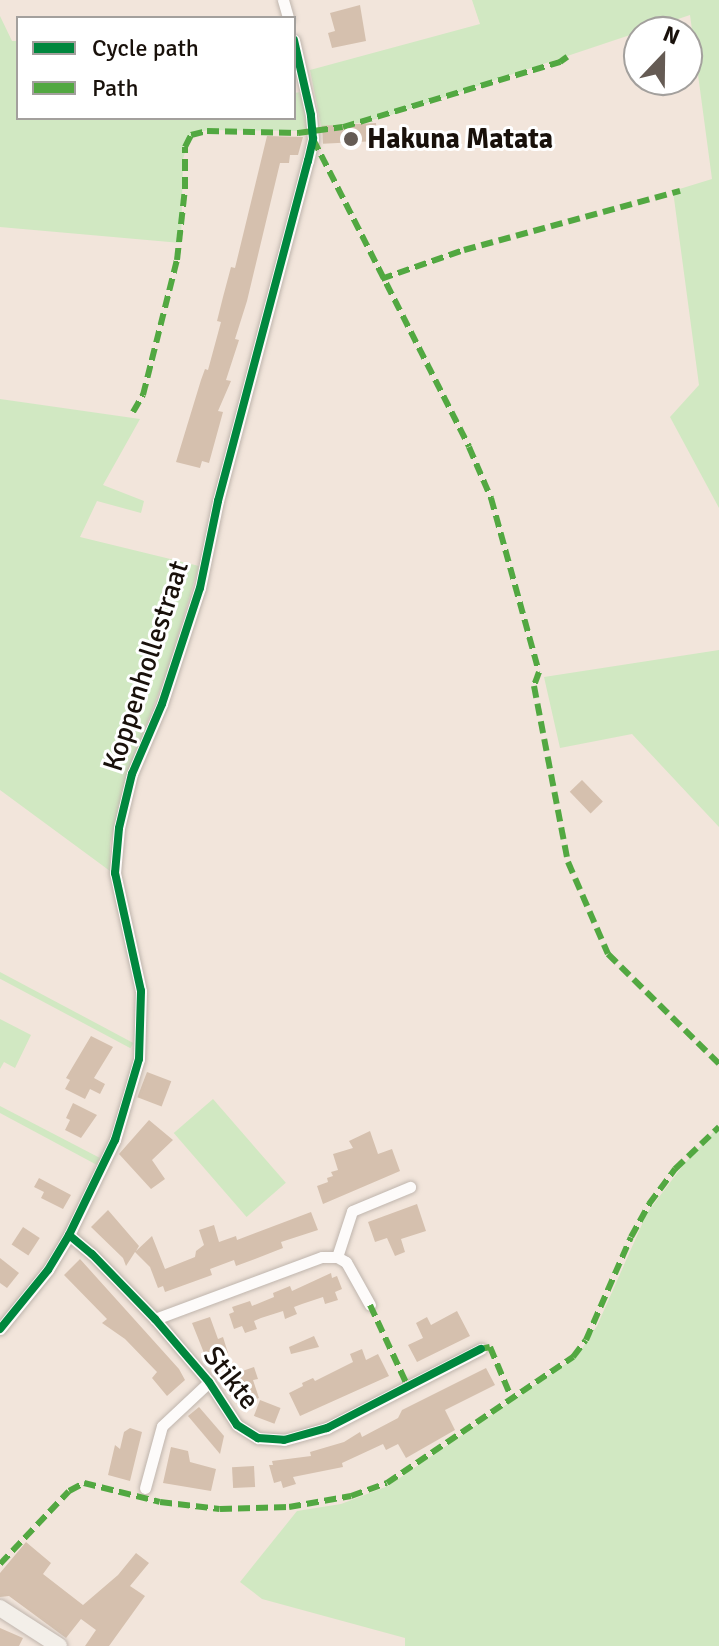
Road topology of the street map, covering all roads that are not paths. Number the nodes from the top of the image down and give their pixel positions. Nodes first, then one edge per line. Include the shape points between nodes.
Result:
1 (296, 50) edge
2 (410, 1187) dead end
3 (69, 1235) junction
4 (337, 1257) junction
5 (370, 1305) dead end
6 (155, 1319) junction
7 (0, 1329) edge
8 (481, 1349) dead end
9 (209, 1382) junction
10 (145, 1488) dead end
11 (0, 1608) edge
12 (59, 1646) edge

1 - 3 street, Koppenhollestraat via 313,139 200,588 162,704 132,774 119,828 115,873 141,991 139,1059 115,1140
2 - 4 street via 352,1211
3 - 6 street, Stikte
3 - 7 street, Koppenhollestraat
4 - 5 street via 352,1269
4 - 6 street via 322,1257
6 - 9 street, Stikte
8 - 9 street, Stikte via 336,1423 284,1440 246,1432
9 - 10 street, Stikte via 162,1426
11 - 12 main road

